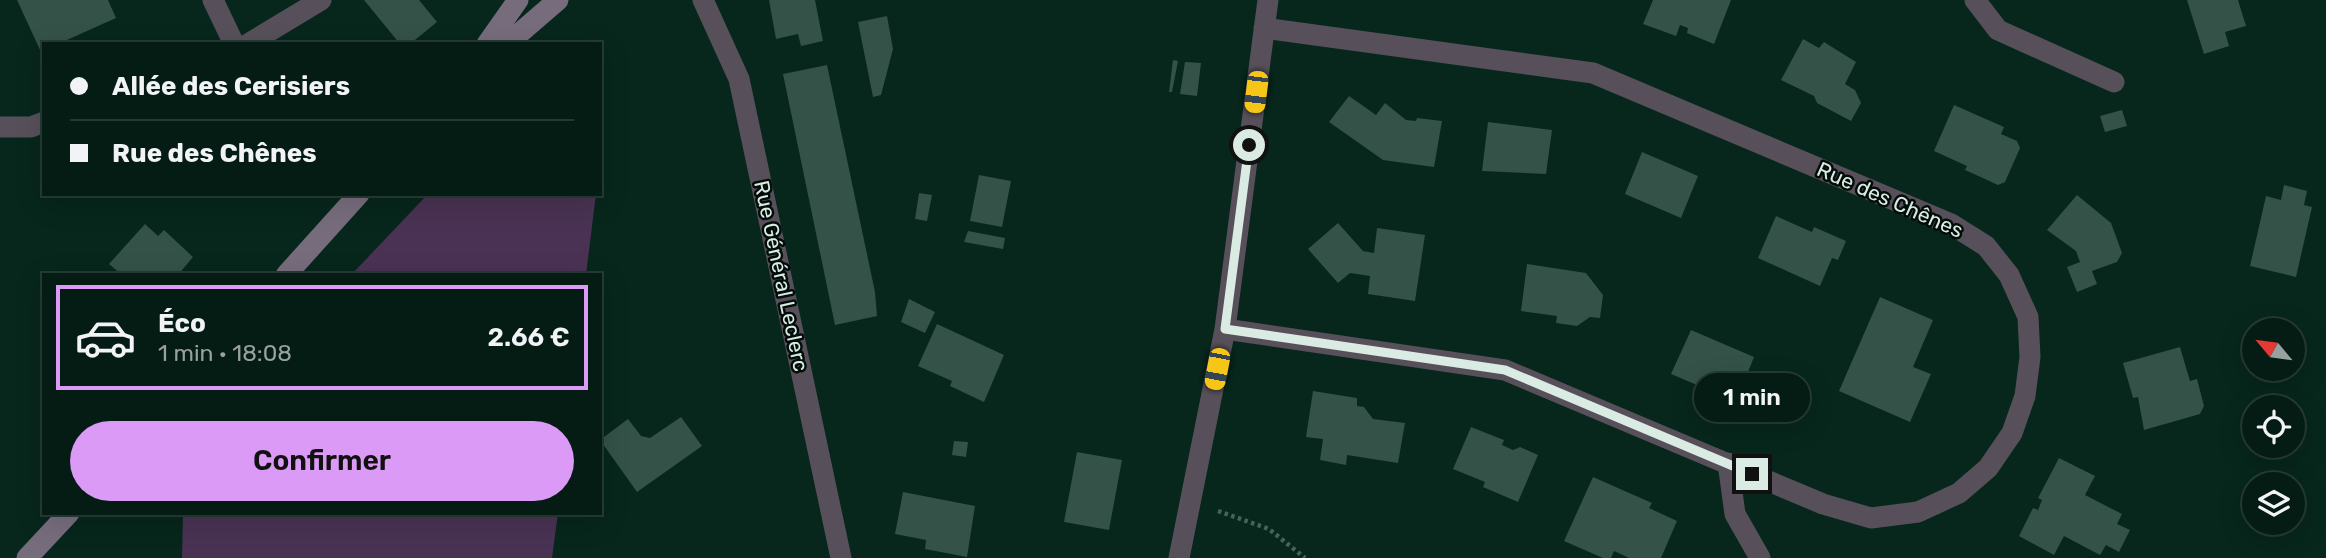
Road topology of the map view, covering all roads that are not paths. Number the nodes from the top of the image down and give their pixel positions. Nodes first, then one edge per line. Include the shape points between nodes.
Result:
1 (213, 0) edge
2 (321, 0) edge
3 (518, 0) edge
4 (558, 0) edge
5 (703, 0) edge
6 (1268, 0) edge
7 (1975, 0) edge
8 (1264, 28) junction
9 (233, 42) edge
10 (251, 42) edge
11 (488, 42) edge
12 (509, 42) edge
13 (2113, 82) dead end
14 (42, 123) edge
15 (0, 127) edge
16 (357, 196) edge
17 (288, 273) edge
18 (1225, 329) junction
19 (1728, 463) junction
20 (67, 515) edge
21 (27, 558) edge
22 (841, 558) edge
23 (1179, 558) edge
24 (1760, 558) edge

1 - 9 street
2 - 10 street
3 - 11 main road
4 - 12 main road
5 - 22 street, Rue Général Leclerc via 739,79
6 - 8 street
7 - 13 street via 1998,30
8 - 18 street
8 - 19 street, Rue des Chênes via 1593,73 1951,225 1986,246 2010,275 2028,317 2030,357 2025,396 2012,433 1988,468 1959,493 1918,512 1871,518 1823,504
14 - 15 street
16 - 17 main road
18 - 19 street, Rue des Chênes via 1505,370
18 - 23 street
19 - 24 street via 1735,514
20 - 21 main road

